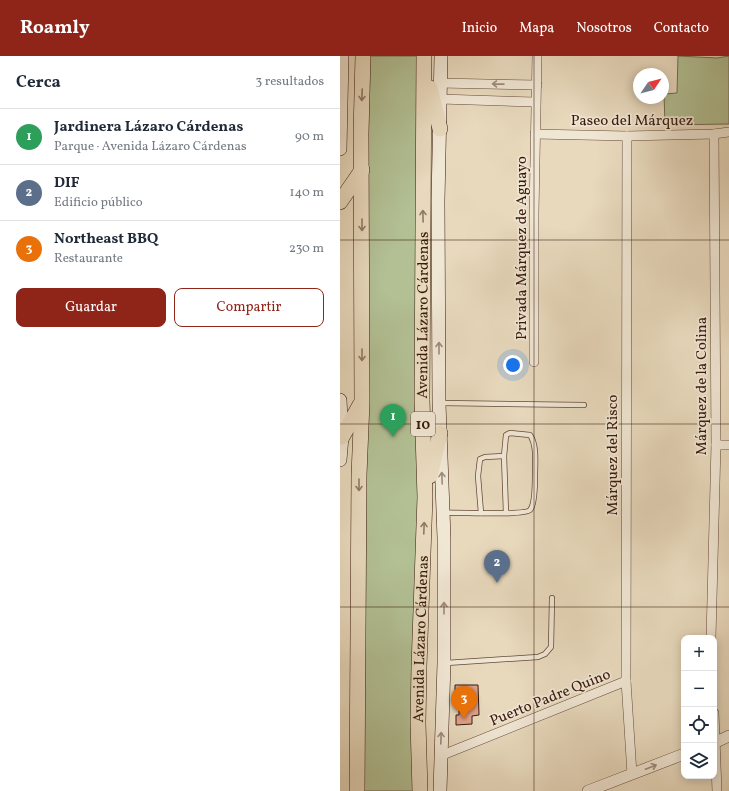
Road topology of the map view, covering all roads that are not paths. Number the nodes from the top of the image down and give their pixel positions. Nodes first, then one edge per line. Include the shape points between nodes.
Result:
1 (342, 56) edge
2 (363, 56) edge
3 (424, 56) edge
4 (441, 56) edge
5 (537, 56) edge
6 (440, 83) junction
7 (537, 85) junction
8 (440, 100) junction
9 (535, 102) junction
10 (440, 129) junction
11 (729, 132) edge
12 (535, 134) junction
13 (714, 134) junction
14 (627, 136) junction
15 (340, 149) edge
16 (362, 170) junction
17 (340, 202) edge
18 (534, 362) dead end
19 (340, 400) edge
20 (362, 402) junction
21 (439, 402) junction
22 (584, 405) dead end
23 (440, 433) junction
24 (341, 436) edge
25 (716, 445) junction
26 (729, 445) edge
27 (504, 456) junction
28 (340, 460) edge
29 (425, 497) junction
30 (443, 513) junction
31 (481, 513) junction
32 (506, 513) junction
33 (552, 598) dead end
34 (711, 635) edge
35 (444, 663) junction
36 (626, 681) junction
37 (729, 736) edge
38 (717, 741) edge
39 (715, 743) edge
40 (681, 755) edge
41 (440, 756) junction
42 (632, 774) junction
43 (357, 791) edge
44 (420, 791) edge
45 (440, 791) edge
46 (588, 791) edge
47 (717, 791) edge

1 - 15 main road
2 -> 16 highway
3 - 10 highway via 424,67
29 -> 3 highway, Avenida Lázaro Cárdenas / 10 via 422,400
4 - 6 main road
5 - 7 street, Privada Márquez de Aguayo
7 -> 6 street
6 - 8 main road
7 - 9 street, Privada Márquez de Aguayo
8 - 9 street
8 - 10 main road
9 - 12 street, Privada Márquez de Aguayo
21 -> 10 main road
11 - 13 street, Paseo del Márquez
12 - 14 street, Paseo del Márquez
12 - 18 street, Privada Márquez de Aguayo
13 - 14 street, Paseo del Márquez
13 - 25 street, Márquez de la Colina
14 - 36 street, Márquez del Risco
16 - 17 highway
16 -> 20 highway
19 - 24 main road
20 - 24 highway
20 -> 43 highway via 359,475
21 - 22 lane
21 - 23 main road
23 - 29 highway
30 -> 23 main road
24 - 28 main road
25 - 26 street
25 - 34 street, Márquez de la Colina
27 - 31 lane via 480,459 478,476
27 - 32 lane
27 - 32 lane via 506,435 530,435 533,440 535,486 532,508 528,512
44 -> 29 highway, Avenida Lázaro Cárdenas / 10 via 419,688
30 - 31 lane
35 -> 30 main road
31 - 32 lane
33 - 35 lane via 551,647 545,654 538,657
41 -> 35 main road
36 - 41 street, Puerto Padre Quino
36 - 42 street, Márquez del Risco
37 - 38 street
39 - 47 street
42 -> 40 street
41 - 45 main road
42 - 46 street

